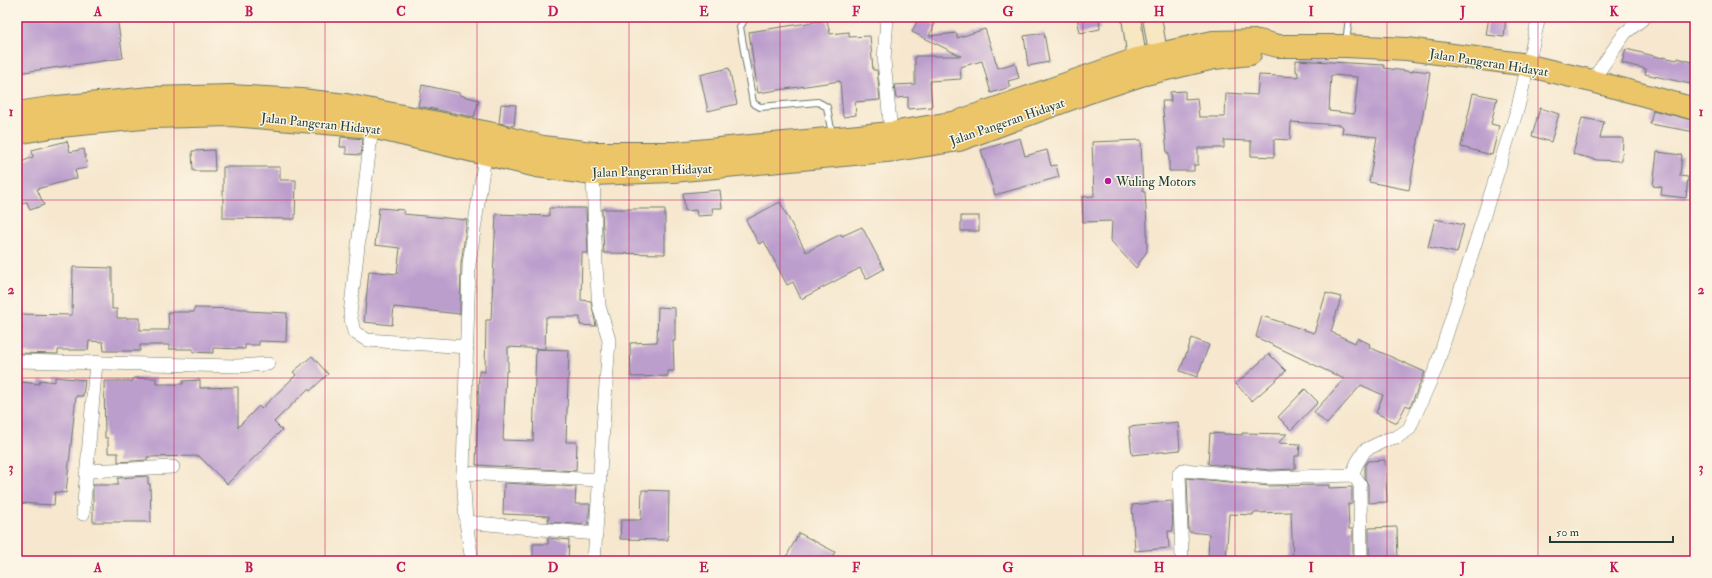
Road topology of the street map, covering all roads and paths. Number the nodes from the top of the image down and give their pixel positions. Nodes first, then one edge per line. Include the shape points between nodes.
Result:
1 (746, 17) edge
2 (887, 17) edge
3 (1131, 17) edge
4 (1152, 17) edge
5 (1349, 17) edge
6 (1539, 17) edge
7 (1645, 17) edge
8 (1346, 46) junction
9 (1161, 61) junction
10 (1527, 66) junction
11 (1139, 67) junction
12 (1592, 81) junction
13 (1695, 109) edge
14 (300, 110) junction
15 (17, 113) edge
16 (347, 114) junction
17 (372, 127) junction
18 (17, 133) edge
19 (891, 133) junction
20 (833, 140) junction
21 (487, 143) junction
22 (593, 174) junction
23 (467, 346) junction
24 (17, 361) edge
25 (96, 362) junction
26 (268, 364) dead end
27 (172, 467) dead end
28 (87, 471) junction
29 (463, 473) junction
30 (1352, 475) junction
31 (600, 480) junction
32 (83, 514) dead end
33 (466, 522) junction
34 (596, 534) junction
35 (1182, 559) dead end
36 (472, 561) edge
37 (594, 561) edge
38 (1362, 561) edge

1 - 20 lane via 740,27 753,103 760,107 818,102 827,107
2 - 19 street via 884,60
3 - 11 main road
4 - 9 main road
5 - 8 lane
6 - 10 street
7 - 12 street via 1625,33
8 - 9 highway, Jalan Pangeran Hidayat via 1278,46 1259,53
8 - 10 highway, Jalan Pangeran Hidayat via 1407,49
9 - 11 highway, Jalan Pangeran Hidayat
10 - 12 highway, Jalan Pangeran Hidayat
10 - 30 street via 1518,107 1436,368 1409,429 1397,438 1388,439 1365,450
11 - 19 highway, Jalan Pangeran Hidayat via 957,122
11 - 22 highway, Jalan Pangeran Hidayat via 1089,92 959,140 896,150 673,172
12 - 13 highway, Jalan Pangeran Hidayat
14 - 15 highway, Jalan Pangeran Hidayat via 231,96 151,98
14 - 16 highway, Jalan Pangeran Hidayat
14 - 18 highway, Jalan Pangeran Hidayat via 153,117 50,127
16 - 17 highway, Jalan Pangeran Hidayat
16 - 21 highway, Jalan Pangeran Hidayat
17 - 21 highway, Jalan Pangeran Hidayat
17 - 23 street via 350,314 354,332 367,340
19 - 20 highway, Jalan Pangeran Hidayat
20 - 21 highway, Jalan Pangeran Hidayat via 676,153 592,153
21 - 22 highway, Jalan Pangeran Hidayat via 537,166
21 - 23 street via 469,264
22 - 31 street via 599,306 609,340
23 - 29 street
24 - 25 street
25 - 26 street via 237,366
25 - 28 street
27 - 28 street
28 - 32 street
29 - 31 street
29 - 33 street
30 - 35 street via 1270,478 1183,470 1179,474
30 - 38 street via 1360,485
31 - 34 street
33 - 34 street
33 - 36 street
34 - 37 street

